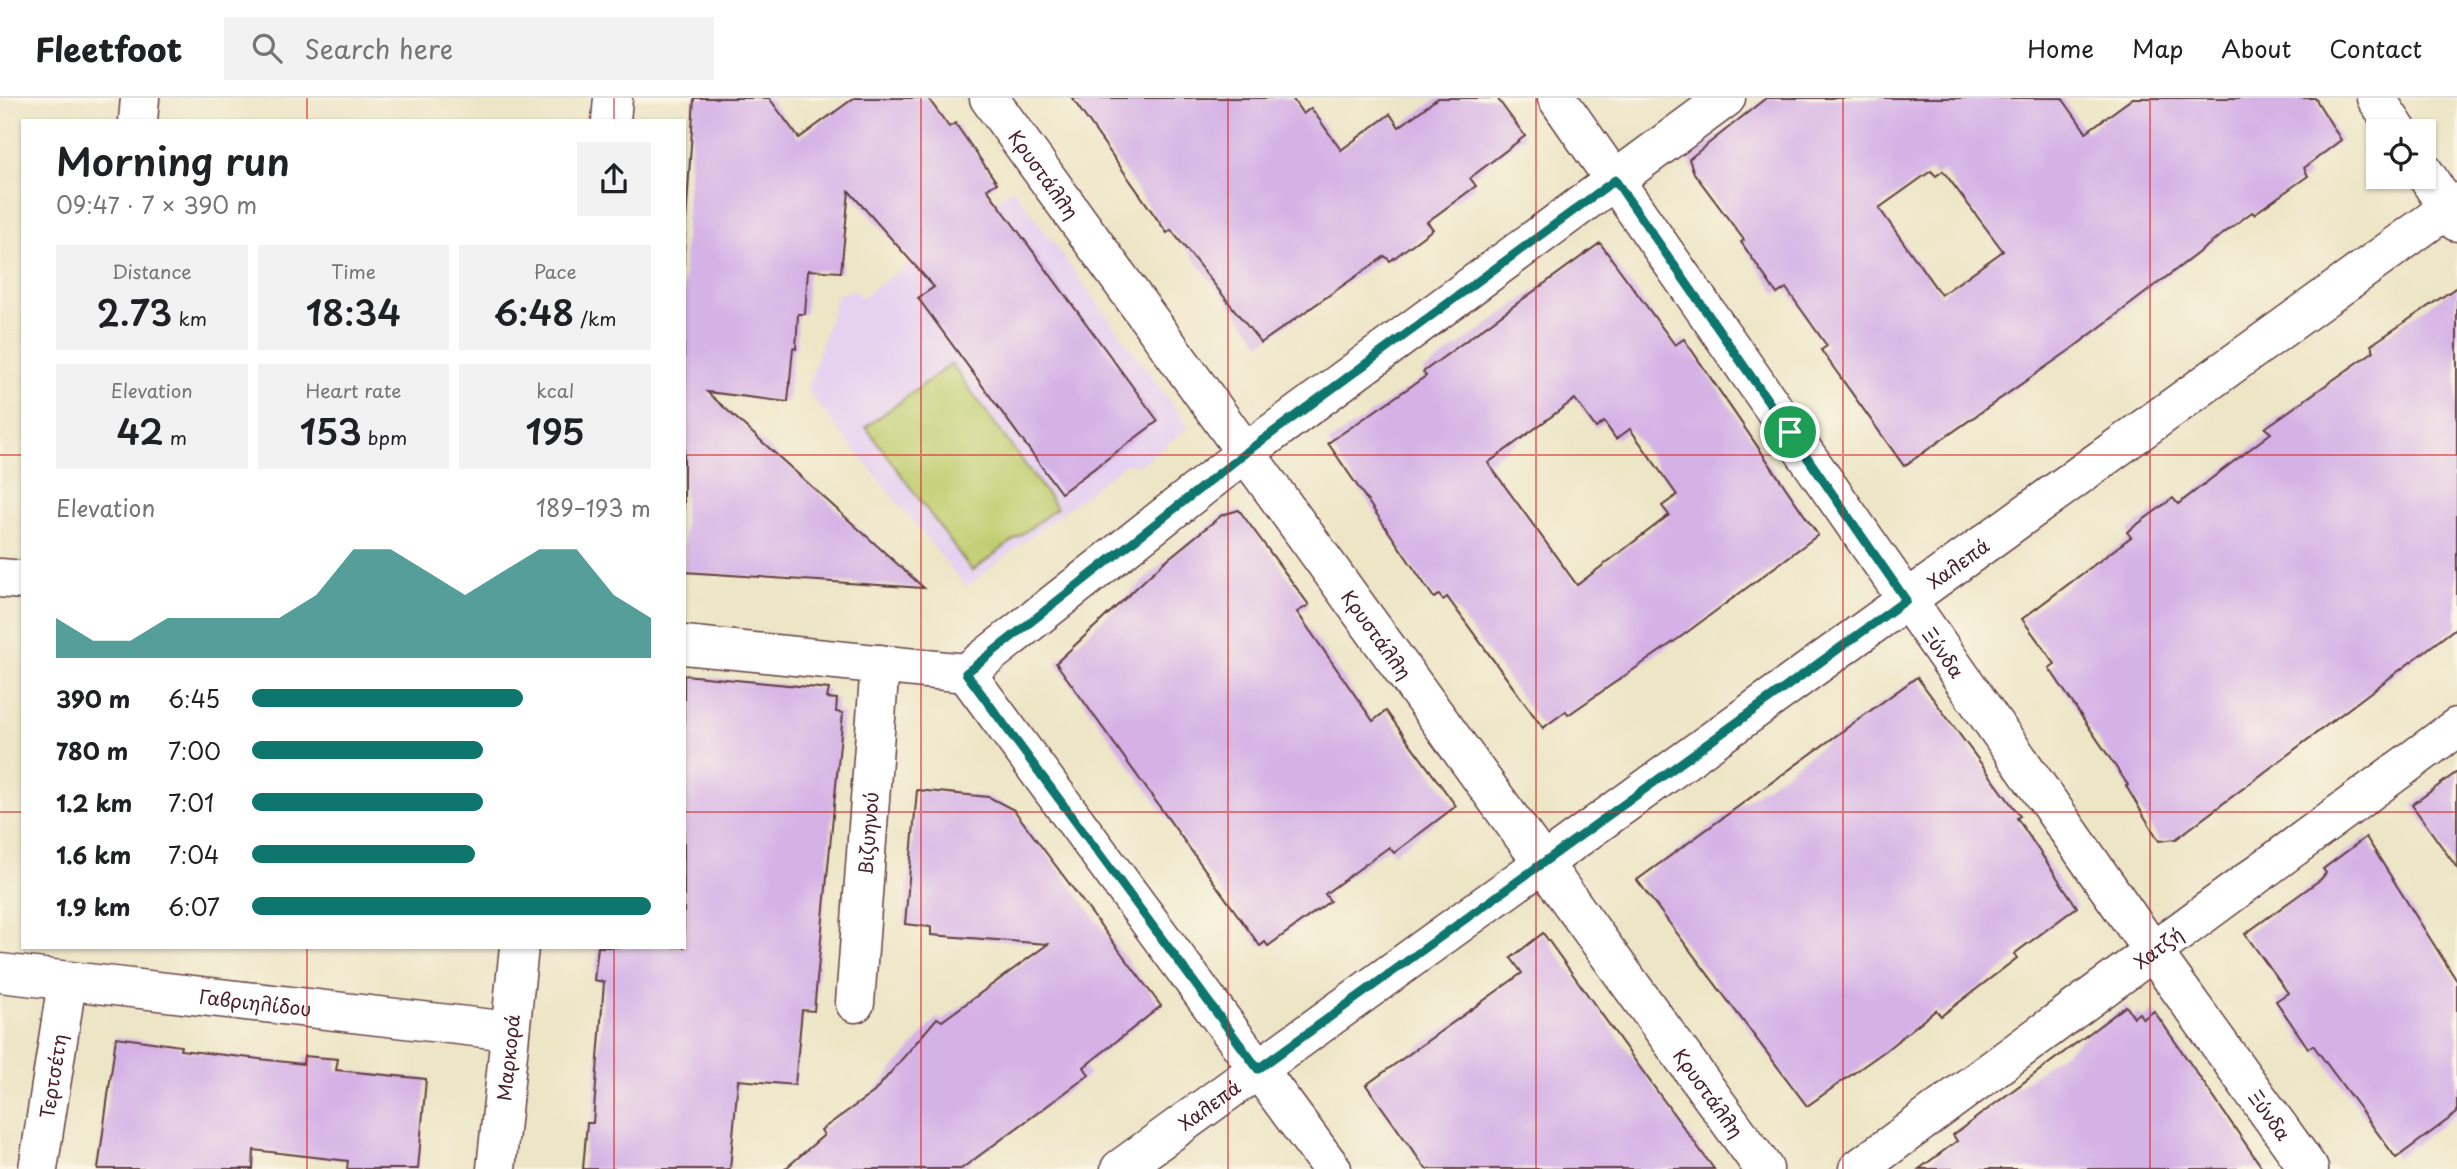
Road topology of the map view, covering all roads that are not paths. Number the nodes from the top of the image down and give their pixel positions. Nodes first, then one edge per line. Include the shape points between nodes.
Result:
1 (140, 98) edge
2 (613, 98) edge
3 (989, 98) edge
4 (1557, 98) edge
5 (1726, 98) edge
6 (2376, 98) edge
7 (138, 119) edge
8 (611, 119) edge
9 (2390, 119) edge
10 (1615, 180) junction
11 (2436, 188) edge
12 (2454, 211) edge
13 (1245, 453) junction
14 (0, 578) edge
15 (21, 580) edge
16 (1906, 600) junction
17 (686, 645) edge
18 (880, 664) junction
19 (966, 673) junction
20 (2457, 727) edge
21 (1542, 864) junction
22 (519, 949) edge
23 (2154, 952) junction
24 (0, 973) edge
25 (67, 982) junction
26 (855, 1003) dead end
27 (510, 1031) junction
28 (1258, 1069) junction
29 (38, 1169) edge
30 (496, 1169) edge
31 (1120, 1169) edge
32 (1332, 1169) edge
33 (1764, 1169) edge
34 (1858, 1169) edge
35 (2309, 1169) edge

1 - 7 street
2 - 8 street
3 - 13 street, Κρυστάλλη
4 - 10 street, Ξύνδα
5 - 10 street
6 - 9 street
10 - 13 street
10 - 16 street, Ξύνδα
11 - 12 street
12 - 16 street, Χαλεπά
13 - 19 street
13 - 21 street, Κρυστάλλη
14 - 15 street
16 - 21 street, Χαλεπά
16 - 23 street, Ξύνδα
17 - 18 street
18 - 19 street
18 - 26 street, Βιζυηνού
19 - 28 street
20 - 23 street, Χατζή
21 - 28 street, Χαλεπά
21 - 33 street, Κρυστάλλη
22 - 27 street, Μαρκορά
23 - 34 street, Χατζή
23 - 35 street, Ξύνδα
24 - 25 street, Γαβριηλίδου
25 - 27 street, Γαβριηλίδου
25 - 29 street, Τερτσέτη
27 - 30 street, Μαρκορά
28 - 31 street, Χαλεπά
28 - 32 street

